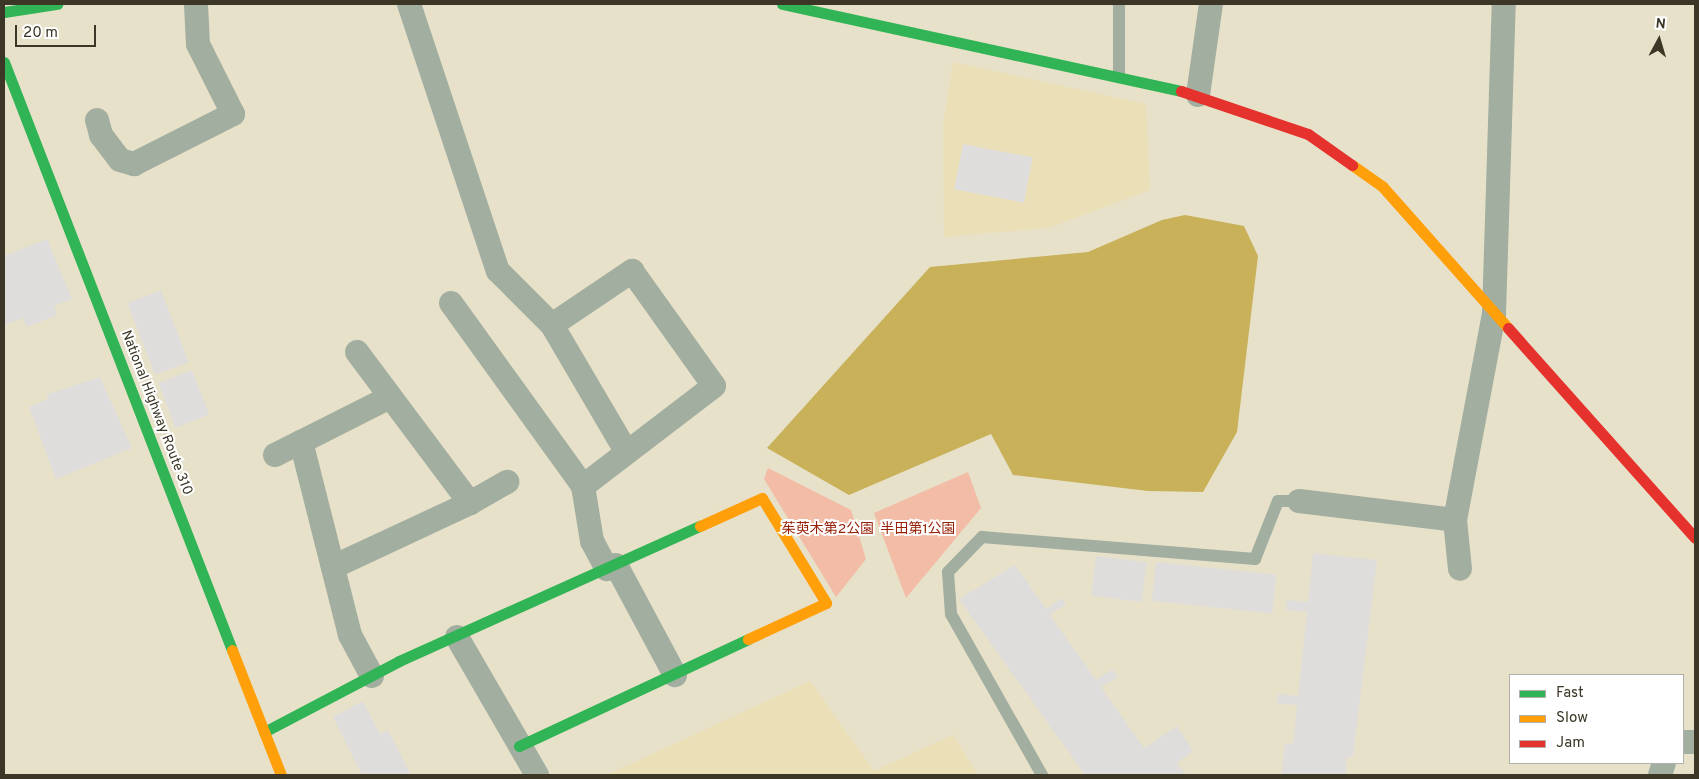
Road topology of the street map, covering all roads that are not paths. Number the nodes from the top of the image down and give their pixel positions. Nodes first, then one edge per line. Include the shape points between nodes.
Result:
1 (57, 4) edge
2 (196, 4) edge
3 (409, 4) edge
4 (782, 4) edge
5 (1119, 4) edge
6 (1211, 4) edge
7 (1504, 4) edge
8 (4, 12) edge
9 (4, 62) edge
10 (1120, 76) junction
11 (1198, 94) junction
12 (97, 120) dead end
13 (451, 303) dead end
14 (1494, 314) junction
15 (552, 326) junction
16 (358, 352) dead end
17 (390, 397) junction
18 (301, 442) junction
19 (626, 451) junction
20 (275, 455) dead end
21 (506, 482) dead end
22 (583, 486) junction
23 (1299, 501) joint
24 (470, 504) junction
25 (1455, 520) junction
26 (1695, 538) edge
27 (333, 567) junction
28 (612, 567) junction
29 (1460, 569) dead end
30 (457, 637) junction
31 (675, 675) junction
32 (372, 676) junction
33 (264, 732) junction
34 (519, 746) junction
35 (281, 775) edge
36 (536, 775) edge
37 (1042, 775) edge

1 - 8 main road
2 - 12 street via 198,44 233,114 134,164 120,160 101,135
3 - 15 street via 498,271
4 - 10 main road
5 - 10 lane
6 - 11 street
7 - 14 street
9 - 33 main road, National Highway Route 310
10 - 11 main road
11 - 14 main road via 1308,134 1382,186
13 - 22 street
14 - 25 street
14 - 26 main road
15 - 19 street
15 - 19 street via 632,271 714,386
16 - 17 street
17 - 18 street
17 - 24 street
18 - 20 street
18 - 27 street
19 - 22 street
21 - 24 street
22 - 28 street via 592,542
23 - 25 street
23 - 37 lane via 1278,501 1255,559 982,537 948,572 951,614
24 - 27 street
25 - 29 street
27 - 32 street via 350,635
28 - 30 main road
28 - 31 street
28 - 31 main road via 762,498 826,603
30 - 32 main road
30 - 34 street
31 - 34 main road
32 - 33 main road
33 - 35 main road, National Highway Route 310
34 - 36 street

